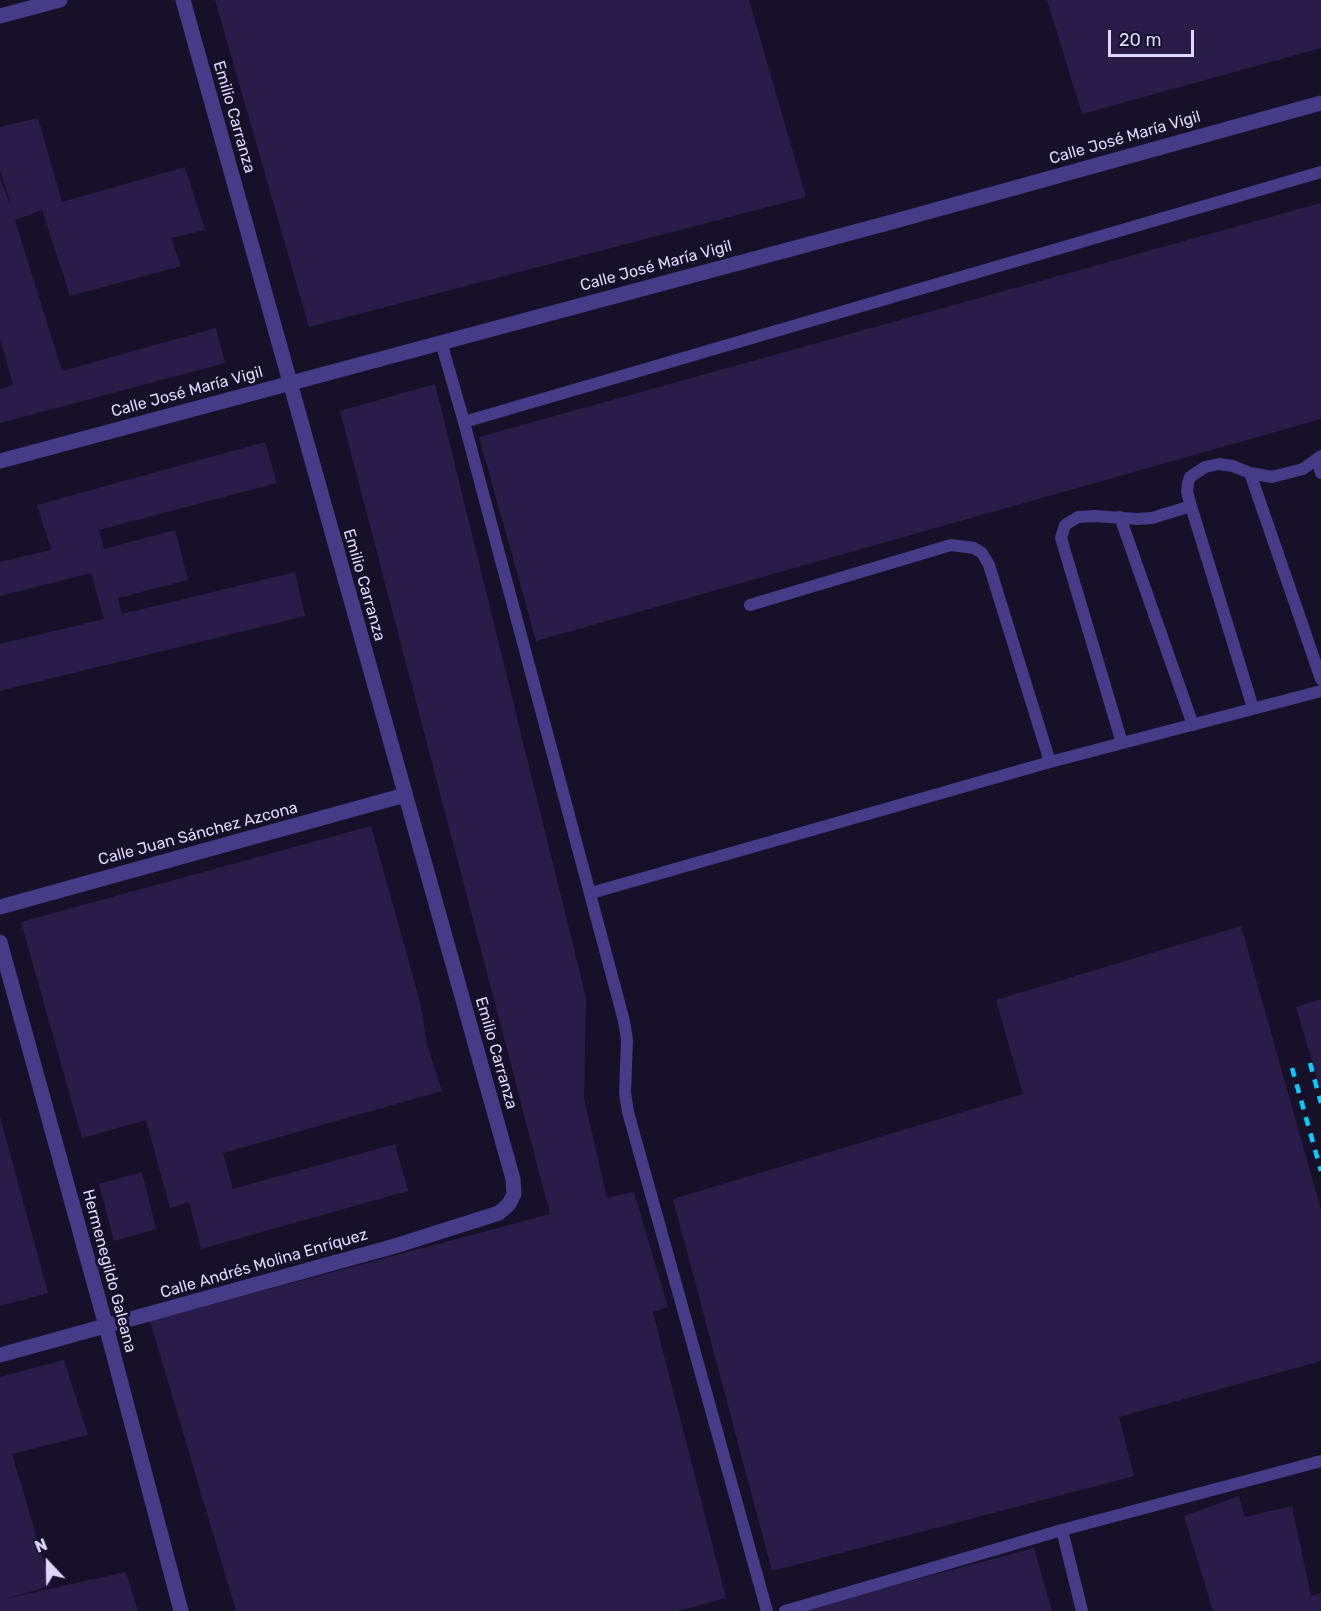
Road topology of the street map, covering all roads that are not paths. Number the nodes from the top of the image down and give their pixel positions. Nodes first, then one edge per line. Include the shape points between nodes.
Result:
1 (60, 0) edge
2 (183, 0) edge
3 (0, 16) edge
4 (1321, 102) edge
5 (1321, 172) edge
6 (441, 342) junction
7 (289, 384) junction
8 (464, 422) junction
9 (0, 461) edge
10 (1320, 463) edge
11 (1250, 473) junction
12 (1191, 506) junction
13 (1120, 518) junction
14 (750, 604) dead end
15 (1321, 679) edge
16 (1321, 691) edge
17 (1253, 708) junction
18 (1193, 725) junction
19 (1122, 743) junction
20 (1050, 762) junction
21 (405, 795) junction
22 (591, 893) junction
23 (0, 906) edge
24 (0, 942) edge
25 (513, 1179) joint
26 (106, 1326) junction
27 (0, 1355) edge
28 (1321, 1461) edge
29 (1062, 1530) junction
30 (181, 1611) edge
31 (767, 1611) edge
32 (785, 1611) edge
33 (1082, 1611) edge

1 - 3 street
2 - 7 street, Emilio Carranza
4 - 6 street, Calle José María Vigil
5 - 8 lane
6 - 7 street, Calle José María Vigil
6 - 8 lane
7 - 9 street, Calle José María Vigil
7 - 21 street, Emilio Carranza
8 - 22 lane
10 - 11 lane via 1287,475
11 - 12 lane via 1219,464 1196,472 1188,483
11 - 15 lane
12 - 13 lane via 1152,518
12 - 17 lane
13 - 18 lane
13 - 19 lane via 1078,518 1065,525 1062,538
14 - 20 lane via 951,545 974,548 989,565
16 - 17 lane
17 - 18 lane
18 - 19 lane
19 - 20 lane
20 - 22 lane
21 - 23 street, Calle Juan Sánchez Azcona
21 - 25 street, Emilio Carranza
22 - 31 lane via 624,1021 628,1112
24 - 26 street, Hermenegildo Galeana
25 - 26 street, Calle Andrés Molina Enríquez via 514,1194 499,1213
26 - 27 street, Calle Andrés Molina Enríquez
26 - 30 street, Hermenegildo Galeana
28 - 29 lane
29 - 32 lane
29 - 33 lane

